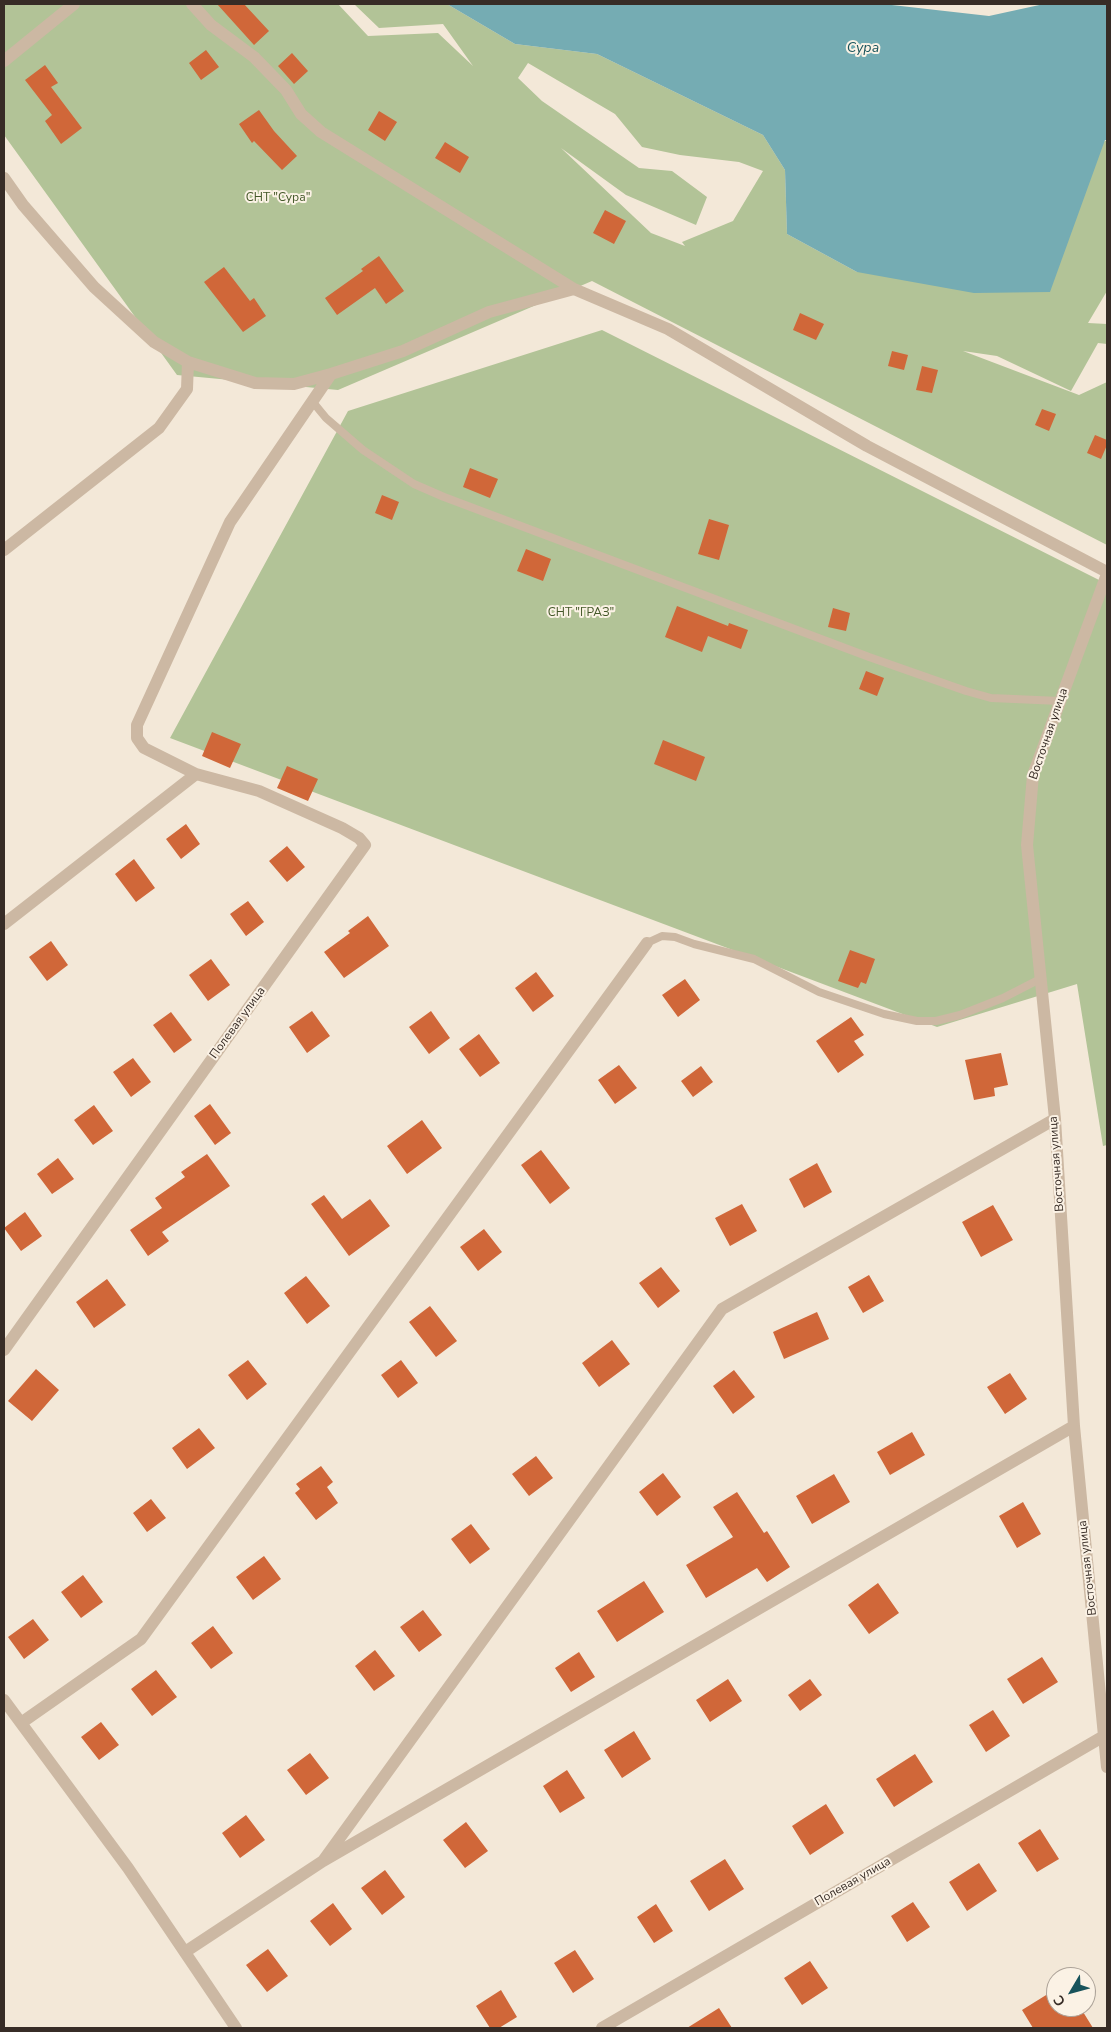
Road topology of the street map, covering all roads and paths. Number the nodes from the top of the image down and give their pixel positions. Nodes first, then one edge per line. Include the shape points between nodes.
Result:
1 (74, 4) edge
2 (192, 4) edge
3 (4, 60) edge
4 (4, 178) edge
5 (574, 289) junction
6 (188, 362) junction
7 (331, 374) junction
8 (312, 401) junction
9 (4, 550) edge
10 (1107, 573) edge
11 (1060, 701) junction
12 (196, 774) junction
13 (4, 924) edge
14 (647, 943) joint
15 (1040, 979) junction
16 (1054, 1119) junction
17 (4, 1350) edge
18 (1074, 1426) junction
19 (6, 1707) edge
20 (21, 1723) junction
21 (1104, 1736) junction
22 (1107, 1767) edge
23 (323, 1861) junction
24 (185, 1952) junction
25 (236, 2028) edge
26 (602, 2028) edge

1 - 3 street
2 - 5 street via 211,25 254,58 286,90 301,114 322,132
4 - 6 street via 23,205 94,287 154,342
5 - 7 street via 489,312 403,351
5 - 10 street via 668,330 867,446
6 - 7 street via 255,383 294,384
6 - 9 street via 187,390 159,428
7 - 8 street
8 - 11 lane via 326,418 363,450 414,484 444,497 966,691 991,698
8 - 12 street via 230,522 137,725 137,738 144,748
10 - 11 street, Восточная улица
11 - 15 street, Восточная улица via 1033,775 1027,845
12 - 13 street
12 - 17 street, Полевая улица via 259,791 342,828 365,845
14 - 15 lane via 662,936 675,937 754,959 819,992 884,1014 917,1020 936,1021 960,1015
14 - 20 street via 141,1640
15 - 16 street, Восточная улица
16 - 18 street, Восточная улица
16 - 23 street via 722,1309
18 - 21 street, Восточная улица
18 - 23 street
19 - 20 street
20 - 24 street via 128,1868
21 - 22 street, Восточная улица
21 - 26 street, Полевая улица
23 - 24 street
24 - 25 street

